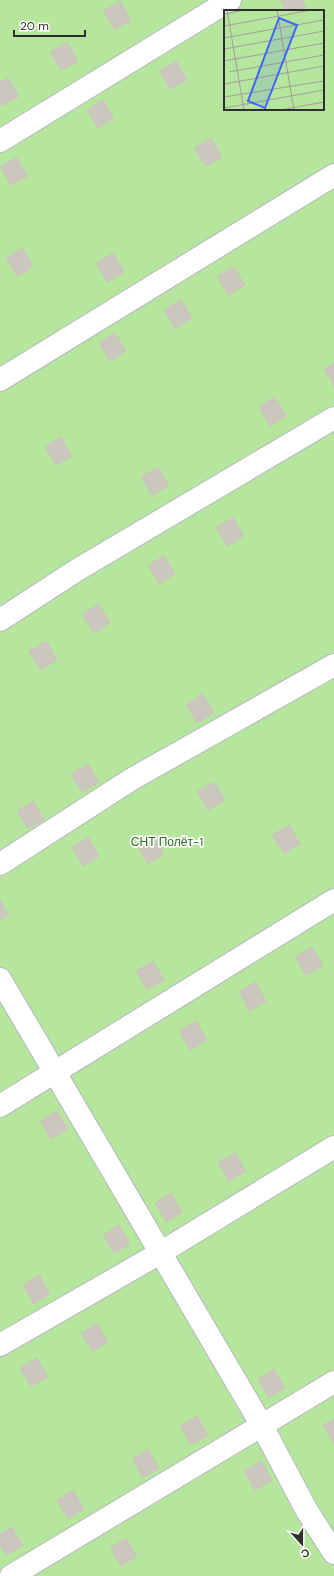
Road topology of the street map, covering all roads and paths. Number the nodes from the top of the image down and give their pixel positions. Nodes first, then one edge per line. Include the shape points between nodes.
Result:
1 (230, 0) edge
2 (0, 141) edge
3 (334, 175) edge
4 (0, 380) edge
5 (334, 418) edge
6 (0, 620) edge
7 (334, 665) edge
8 (0, 864) edge
9 (334, 900) edge
10 (0, 979) edge
11 (55, 1073) junction
12 (0, 1106) edge
13 (334, 1146) edge
14 (160, 1253) junction
15 (0, 1345) edge
16 (334, 1382) edge
17 (261, 1424) junction
18 (334, 1554) edge
19 (11, 1576) edge

1 - 2 lane
3 - 4 lane
5 - 6 lane via 84,566
7 - 8 lane via 132,780
9 - 11 lane
10 - 11 lane
11 - 12 lane
11 - 14 lane
13 - 14 lane
14 - 15 lane
14 - 17 lane
16 - 17 lane
17 - 18 lane via 307,1511
17 - 19 lane

